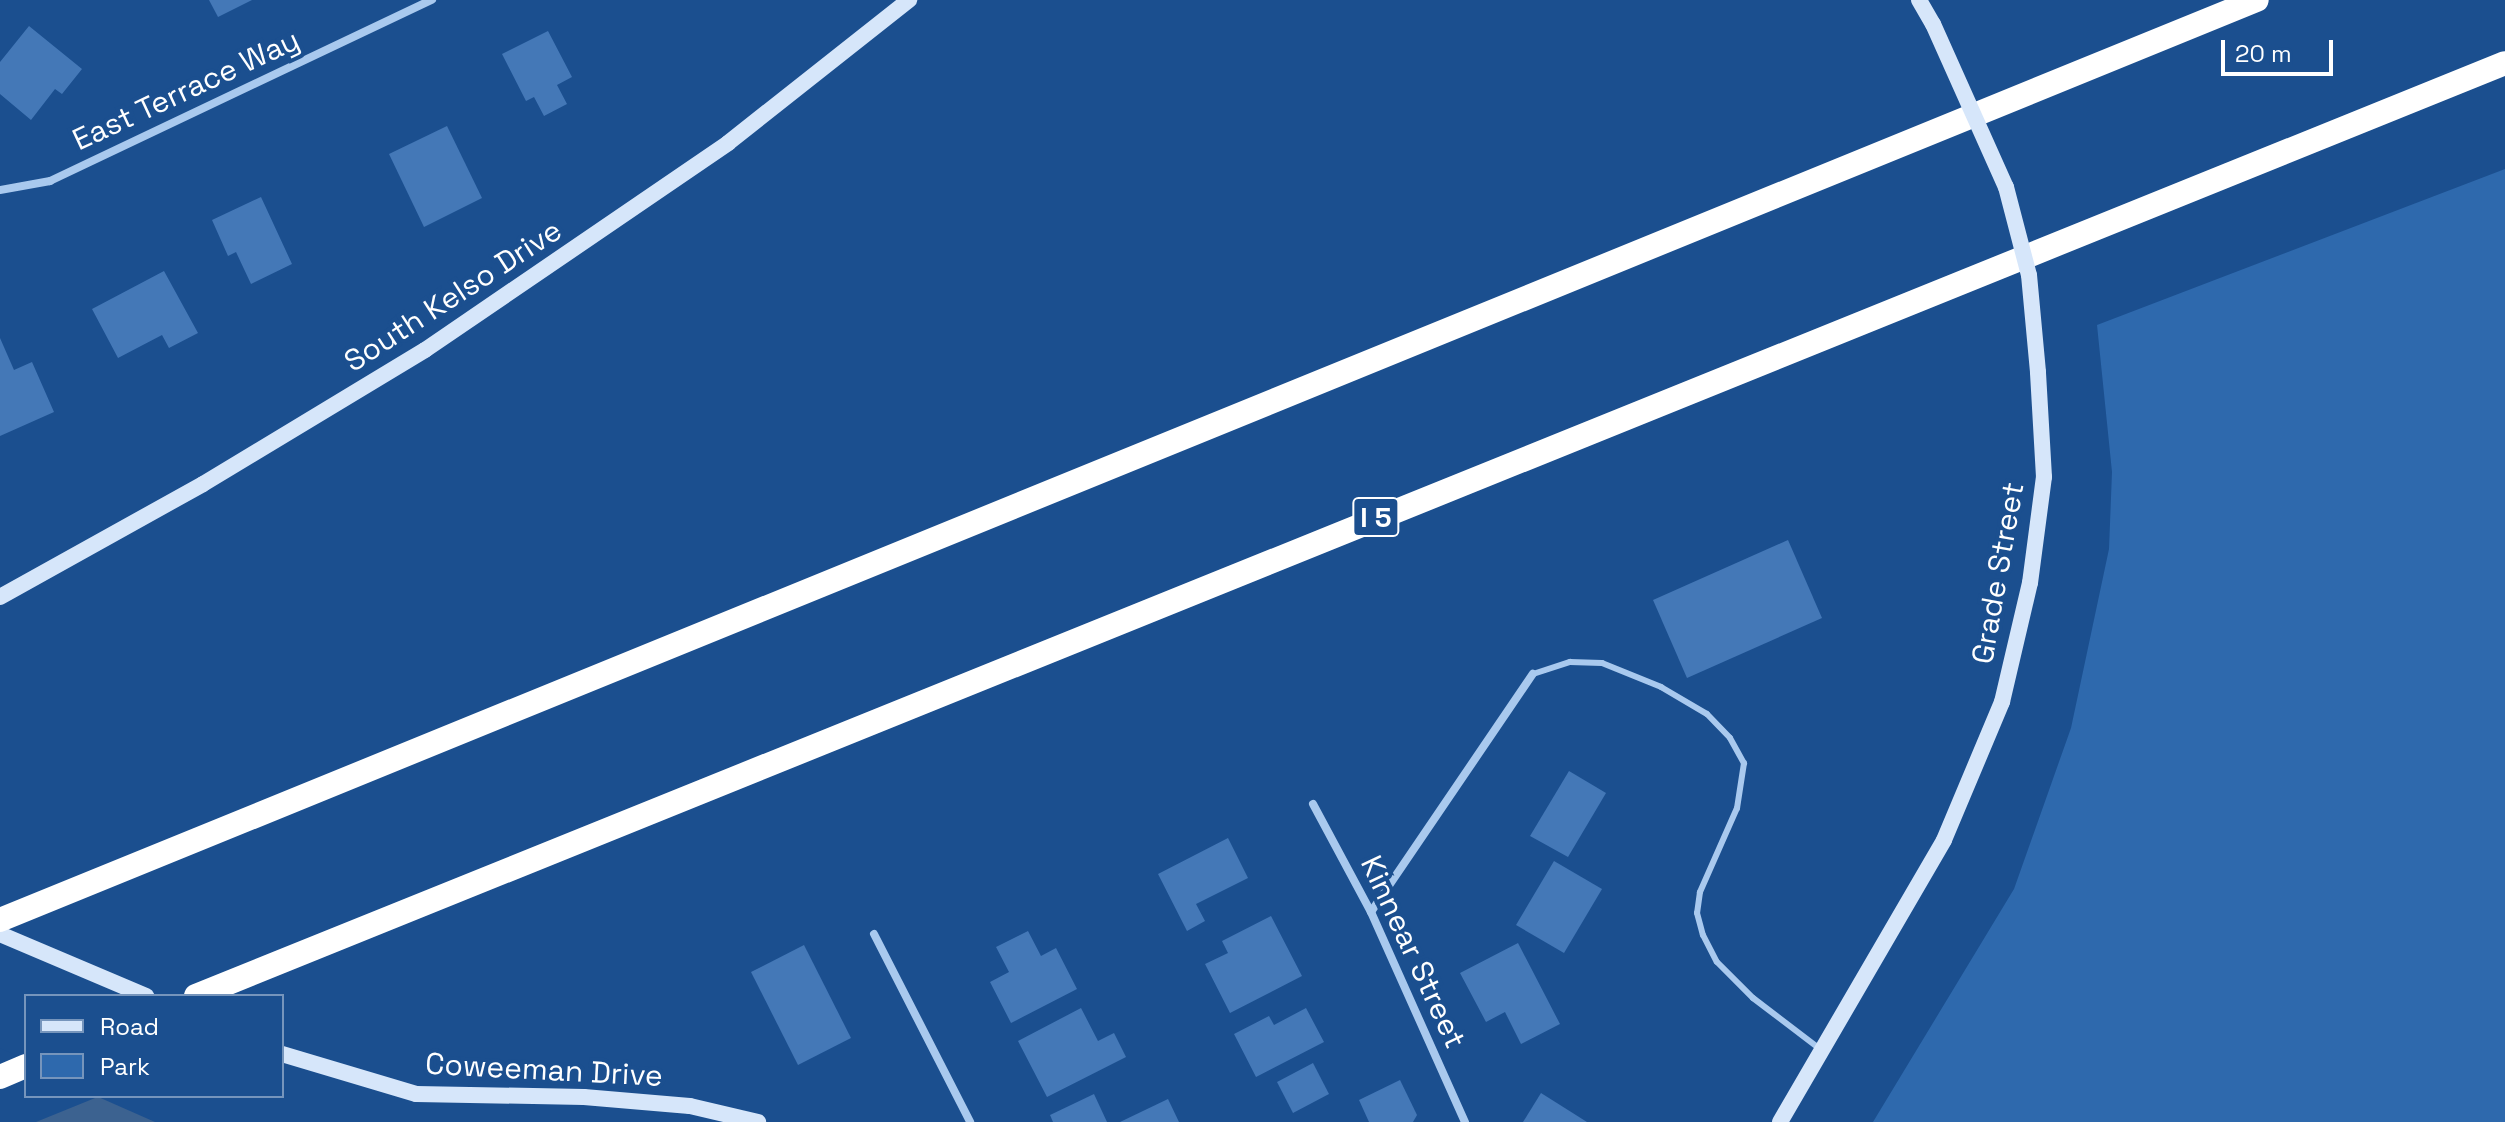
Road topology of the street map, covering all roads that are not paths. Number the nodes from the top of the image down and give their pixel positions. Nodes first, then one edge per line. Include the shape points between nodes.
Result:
1 (432, 0) edge
2 (909, 0) edge
3 (1919, 0) edge
4 (2257, 0) edge
5 (2505, 63) edge
6 (0, 190) edge
7 (0, 597) edge
8 (1533, 674) joint
9 (1313, 804) dead end
10 (1371, 912) junction
11 (0, 920) edge
12 (0, 934) edge
13 (874, 934) dead end
14 (141, 994) edge
15 (201, 994) edge
16 (1822, 1051) junction
17 (284, 1055) edge
18 (24, 1067) edge
19 (0, 1077) edge
20 (758, 1122) edge
21 (970, 1122) edge
22 (1465, 1122) edge
23 (1780, 1122) edge

1 - 6 street, East Terrace Way via 50,181
2 - 7 main road, South Kelso Drive via 728,143 449,334 203,484
3 - 16 main road, Grade Street, bridge via 1978,114 2014,216 2029,275 2044,477 2030,583 2002,702 1944,840
4 - 11 highway
5 - 15 highway, I 5
8 - 10 street
8 - 16 lane via 1570,662 1602,663 1684,700 1730,738 1744,763 1737,808 1700,892 1697,913 1703,935 1717,962 1753,998
9 - 10 street, Kinnear Street
10 - 22 street, Kinnear Street
12 - 14 main road
13 - 21 street
16 - 23 main road, Grade Street
17 - 20 main road, Coweeman Drive via 416,1094 599,1098 690,1106
18 - 19 highway

